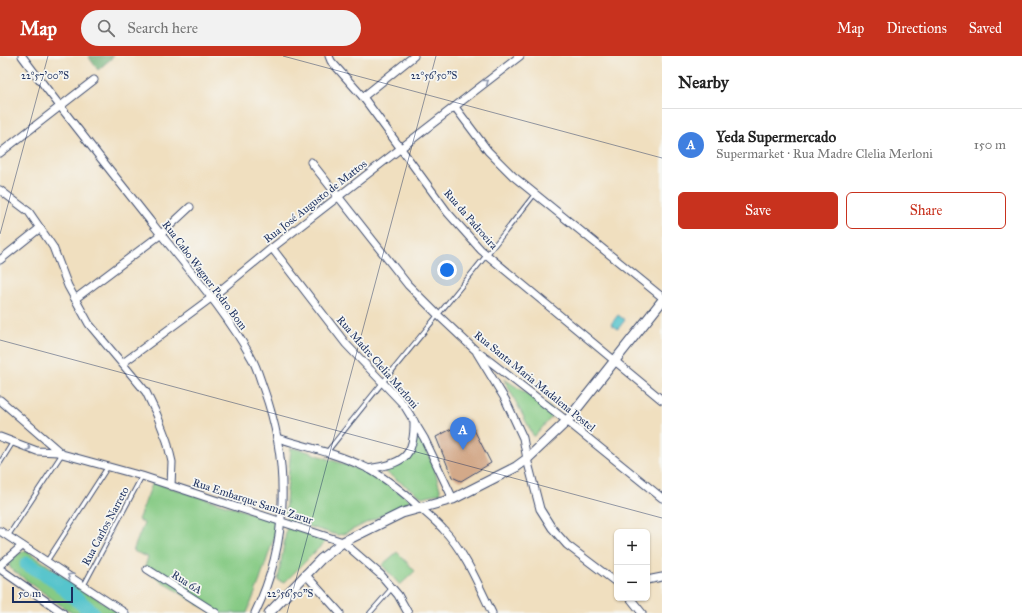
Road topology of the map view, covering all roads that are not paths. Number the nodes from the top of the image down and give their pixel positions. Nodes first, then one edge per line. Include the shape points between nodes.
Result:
1 (22, 56) edge
2 (324, 56) edge
3 (414, 56) edge
4 (520, 56) edge
5 (330, 59) edge
6 (94, 80) dead end
7 (363, 97) junction
8 (60, 106) junction
9 (455, 106) junction
10 (400, 148) junction
11 (0, 152) edge
12 (311, 162) dead end
13 (0, 190) edge
14 (534, 195) junction
15 (338, 196) junction
16 (190, 207) dead end
17 (40, 228) junction
18 (160, 235) junction
19 (272, 248) junction
20 (487, 256) junction
21 (0, 260) edge
22 (662, 297) edge
23 (211, 298) junction
24 (75, 299) junction
25 (662, 301) edge
26 (439, 316) junction
27 (474, 349) junction
28 (614, 361) junction
29 (123, 363) junction
30 (381, 383) junction
31 (0, 400) edge
32 (662, 400) edge
33 (414, 419) junction
34 (568, 421) junction
35 (0, 437) edge
36 (278, 438) junction
37 (13, 442) junction
38 (327, 452) junction
39 (60, 453) junction
40 (527, 459) junction
41 (0, 464) edge
42 (107, 468) junction
43 (368, 469) junction
44 (142, 476) junction
45 (171, 486) junction
46 (662, 498) edge
47 (453, 499) junction
48 (420, 508) junction
49 (281, 521) junction
50 (0, 531) edge
51 (8, 536) junction
52 (343, 542) junction
53 (22, 546) junction
54 (47, 561) junction
55 (0, 565) edge
56 (0, 570) edge
57 (147, 570) dead end
58 (305, 574) junction
59 (662, 577) edge
60 (650, 579) edge
61 (614, 581) edge
62 (84, 585) junction
63 (392, 588) junction
64 (632, 601) edge
65 (274, 612) edge
66 (63, 613) edge
67 (126, 613) edge
68 (216, 613) edge
69 (255, 613) edge
70 (340, 613) edge
71 (370, 613) edge
72 (408, 613) edge
73 (492, 613) edge
74 (642, 613) edge

1 - 8 street, Rua Cabo Wagner Pedro Bom
2 - 5 street, Rua da Padroeira
3 - 7 street
9 -> 4 street, Rua José Augusto de Mattos
5 - 7 street, Rua da Padroeira
6 - 8 street
7 - 10 street, Rua da Padroeira
8 - 11 street
8 - 18 street, Rua Cabo Wagner Pedro Bom
9 - 10 street, Rua José Augusto de Mattos
9 - 14 street via 498,162
10 - 15 street, Rua José Augusto de Mattos
10 - 20 street, Rua da Padroeira via 448,213
12 - 15 street, Rua Santa Maria Madalena Postel
13 - 17 street via 29,212
14 - 20 lane
14 - 22 street
15 - 19 street, Rua José Augusto de Mattos
15 - 26 street, Rua Santa Maria Madalena Postel via 408,285
16 - 18 street
17 - 21 street
17 - 24 street via 53,247
18 - 23 street, Rua Cabo Wagner Pedro Bom
18 - 24 street
19 - 23 street, Rua José Augusto de Mattos
19 - 30 street, Rua Madre Clelia Merloni via 346,344
20 - 26 lane
20 - 28 street, Rua da Padroeira
23 - 29 street, Rua José Augusto de Mattos
23 - 36 street, Rua Cabo Wagner Pedro Bom via 252,358 273,416
24 - 29 street via 99,338
25 - 28 street
26 - 27 street, Rua Santa Maria Madalena Postel
26 - 30 lane
27 - 34 street, Rua Santa Maria Madalena Postel
27 - 40 street via 514,418 523,438
28 - 32 street, Rua da Padroeira
28 - 34 street
29 - 45 street via 146,392 157,415 172,462
30 - 33 street, Rua Madre Clelia Merloni via 404,405
30 - 38 lane
31 - 39 street
33 - 43 street via 412,449 404,458 393,464
33 - 47 street, Rua Madre Clelia Merloni
34 - 40 street
34 - 46 street, Rua Santa Maria Madalena Postel
35 - 37 street
36 - 38 street
36 - 49 street, Rua Cabo Wagner Pedro Bom via 282,464
37 -> 39 street via 37,451
37 - 41 lane
38 - 43 street
39 - 42 street, Rua Embarque Samia Zarur
39 - 51 lane
40 - 47 street
40 - 61 street via 540,509 552,528 567,546
42 - 44 street, Rua Embarque Samia Zarur
42 - 54 lane
43 - 48 street via 388,481
44 - 45 street, Rua Embarque Samia Zarur
44 - 62 lane, Rua Carlos Narreto
45 - 49 street, Rua Embarque Samia Zarur
47 - 48 street
48 - 52 street via 402,513
48 - 73 street via 454,543
49 - 52 street, Rua Embarque Samia Zarur
49 - 69 street, Rua Cabo Wagner Pedro Bom via 274,561 262,600
50 - 51 street
51 - 53 street
52 - 58 street
52 - 63 street, Rua Embarque Samia Zarur
53 - 54 street
53 - 55 street
62 -> 54 street
56 - 66 street
57 - 68 street, Rua 6A
58 - 65 street
58 - 70 street
59 - 60 street
62 - 67 street
63 - 71 lane
63 - 72 street, Rua Embarque Samia Zarur
64 - 74 street

